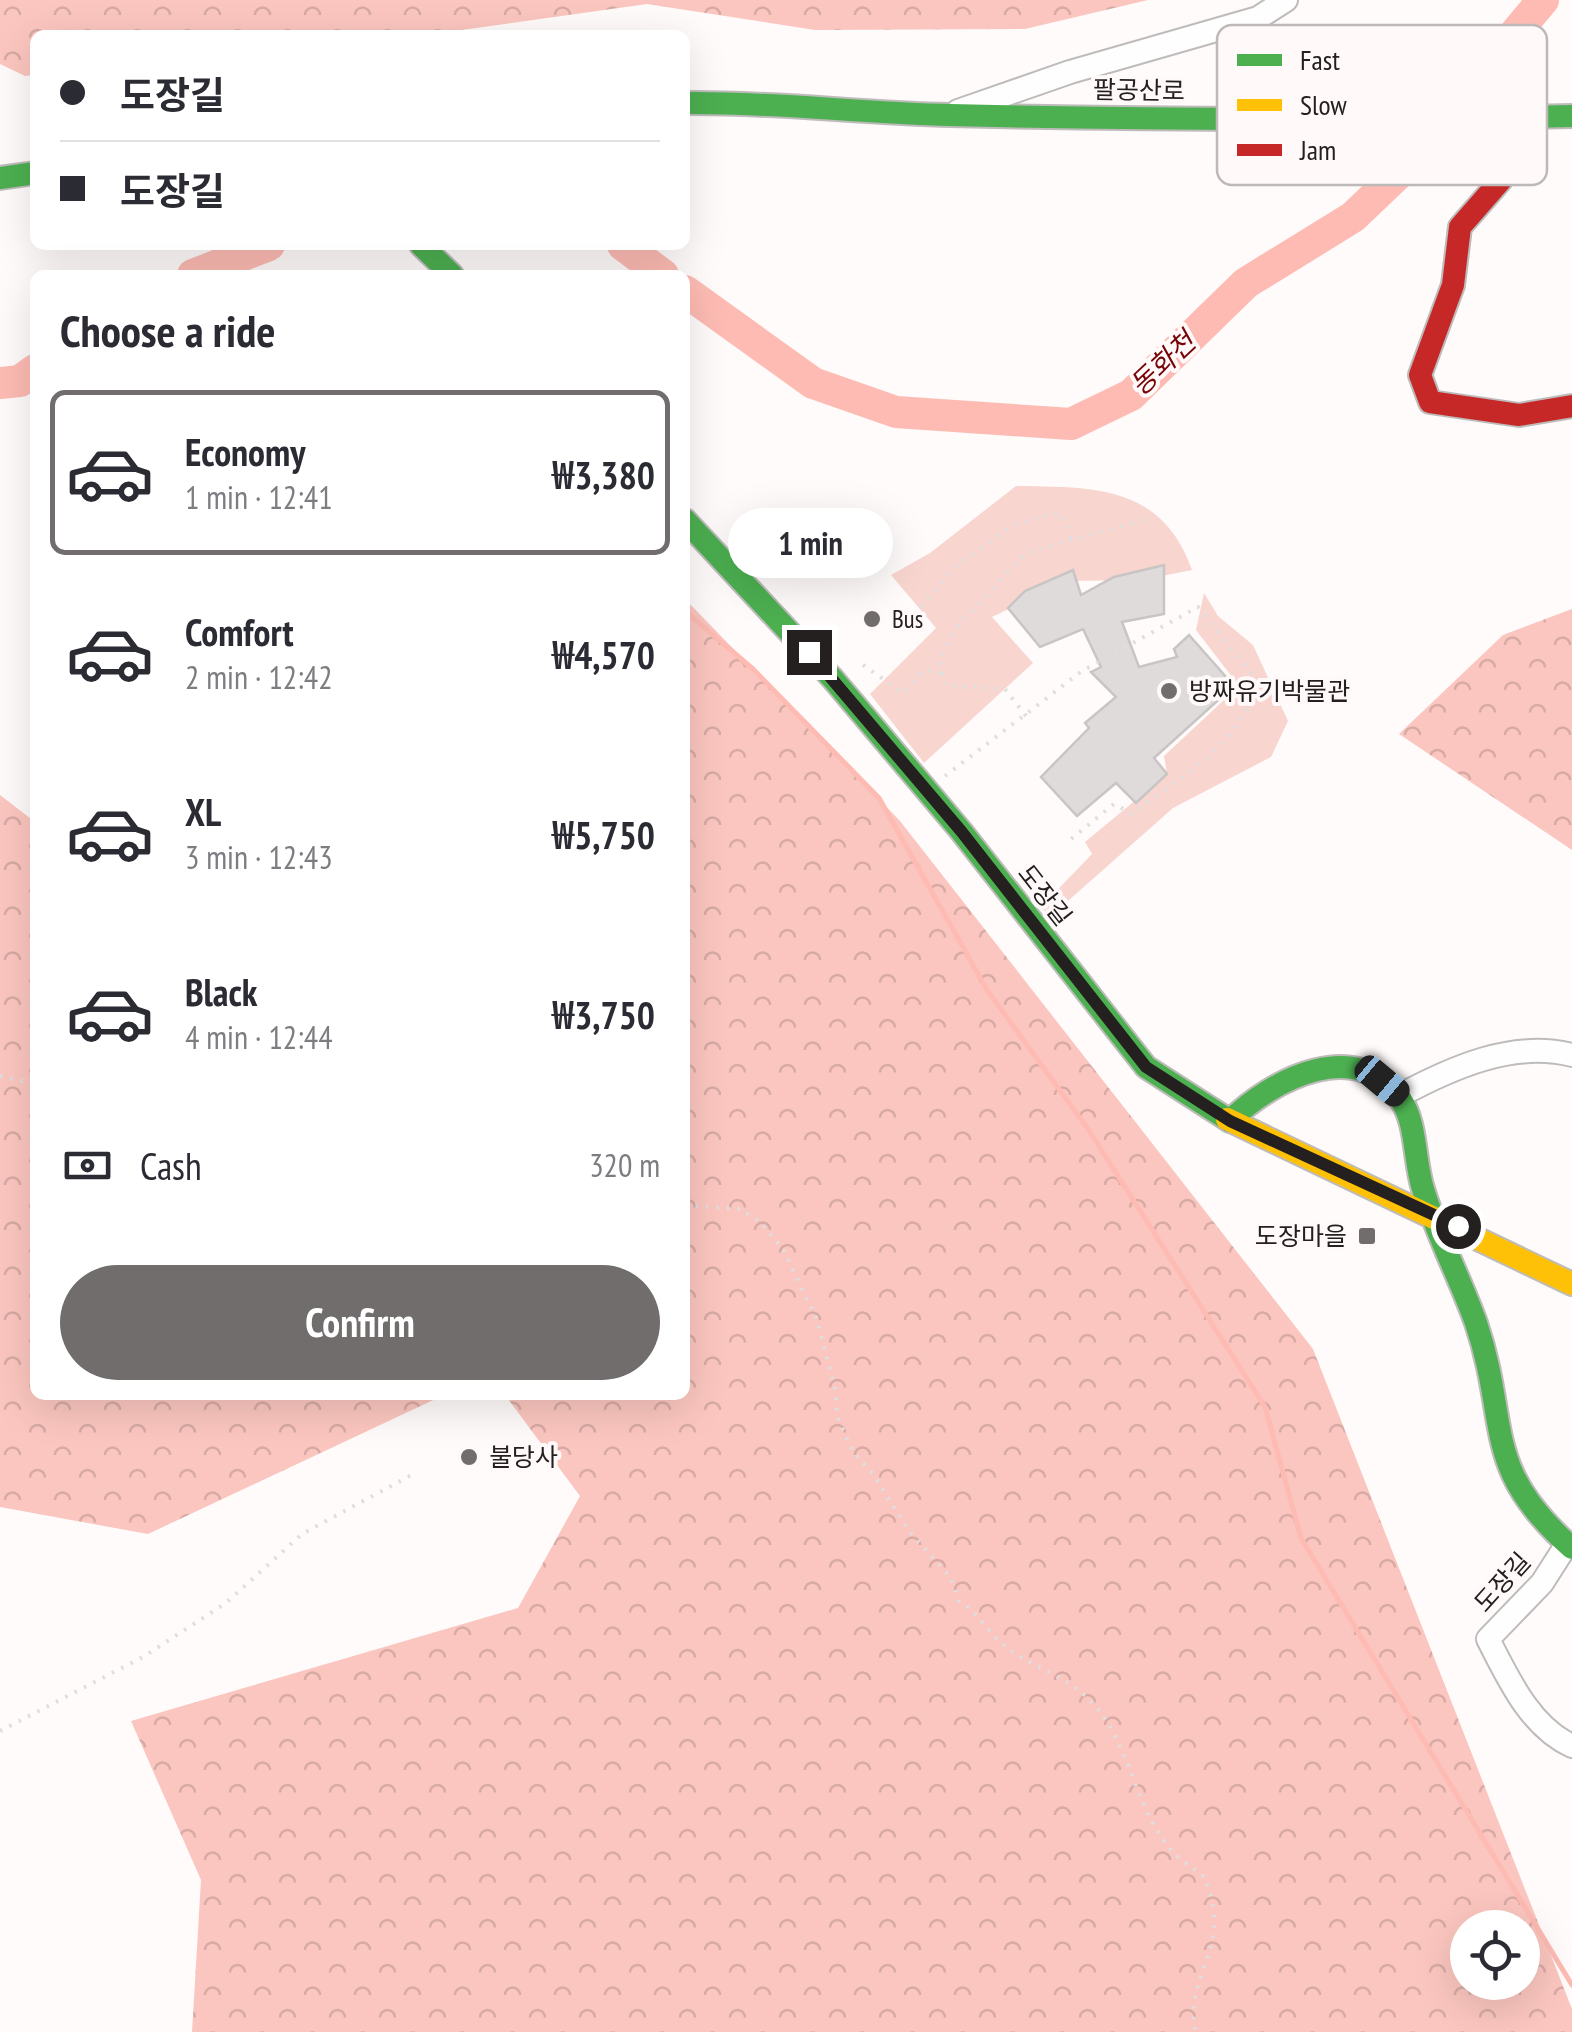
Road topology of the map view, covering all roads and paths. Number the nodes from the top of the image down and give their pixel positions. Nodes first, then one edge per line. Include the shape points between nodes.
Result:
1 (1286, 0) edge
2 (1234, 25) edge
3 (1217, 30) edge
4 (690, 103) edge
5 (946, 115) junction
6 (1547, 116) edge
7 (1572, 116) edge
8 (1217, 118) edge
9 (30, 175) edge
10 (0, 178) edge
11 (1497, 185) edge
12 (426, 250) edge
13 (447, 270) edge
14 (1572, 406) edge
15 (1146, 519) dead end
16 (690, 525) edge
17 (1072, 540) junction
18 (907, 623) dead end
19 (863, 665) dead end
20 (943, 674) junction
21 (1026, 716) junction
22 (926, 791) junction
23 (1072, 840) dead end
24 (1572, 1054) edge
25 (0, 1076) edge
26 (30, 1083) edge
27 (1399, 1096) junction
28 (1230, 1121) junction
29 (690, 1204) edge
30 (1431, 1213) junction
31 (1572, 1284) edge
32 (417, 1472) dead end
33 (1570, 1546) edge
34 (0, 1731) edge
35 (1572, 1746) edge
36 (1196, 2032) edge

1 - 2 street, 팔공산로
3 - 5 street, 팔공산로
4 - 5 street, 팔공산로
5 - 8 street, 팔공산로
6 - 7 street, 팔공산로
9 - 10 street
11 - 14 street via 1460,227 1451,304 1420,376 1430,402 1506,416 1546,415
12 - 13 street
15 - 17 path
16 - 22 street, 도장길 via 834,678
17 - 18 path via 1060,512 1013,525 953,568
17 - 20 path via 1026,553 954,630 940,662
19 - 20 path via 903,693 924,670
20 - 21 path via 946,685 1005,688
21 - 22 path
21 - 23 path via 1082,671 1198,608 1259,683 1250,708 1208,761 1132,814 1114,804
22 - 28 street, 도장길 via 1146,1067
24 - 27 street via 1544,1048 1507,1052
25 - 26 path
27 - 28 street via 1354,1066 1324,1068 1246,1101
27 - 30 street via 1412,1121 1416,1169
28 - 30 street, 도장길
29 - 36 path via 740,1208 782,1249 817,1320 836,1416 854,1452 981,1626 1096,1706 1124,1750 1140,1803 1181,1862 1202,1874 1218,1921 1192,2016
30 - 31 street, 도장길
30 - 33 street, 도장길 via 1478,1330 1504,1470
32 - 34 path via 302,1534 226,1603 143,1657
33 - 35 street, 도장길 via 1488,1639 1520,1700

